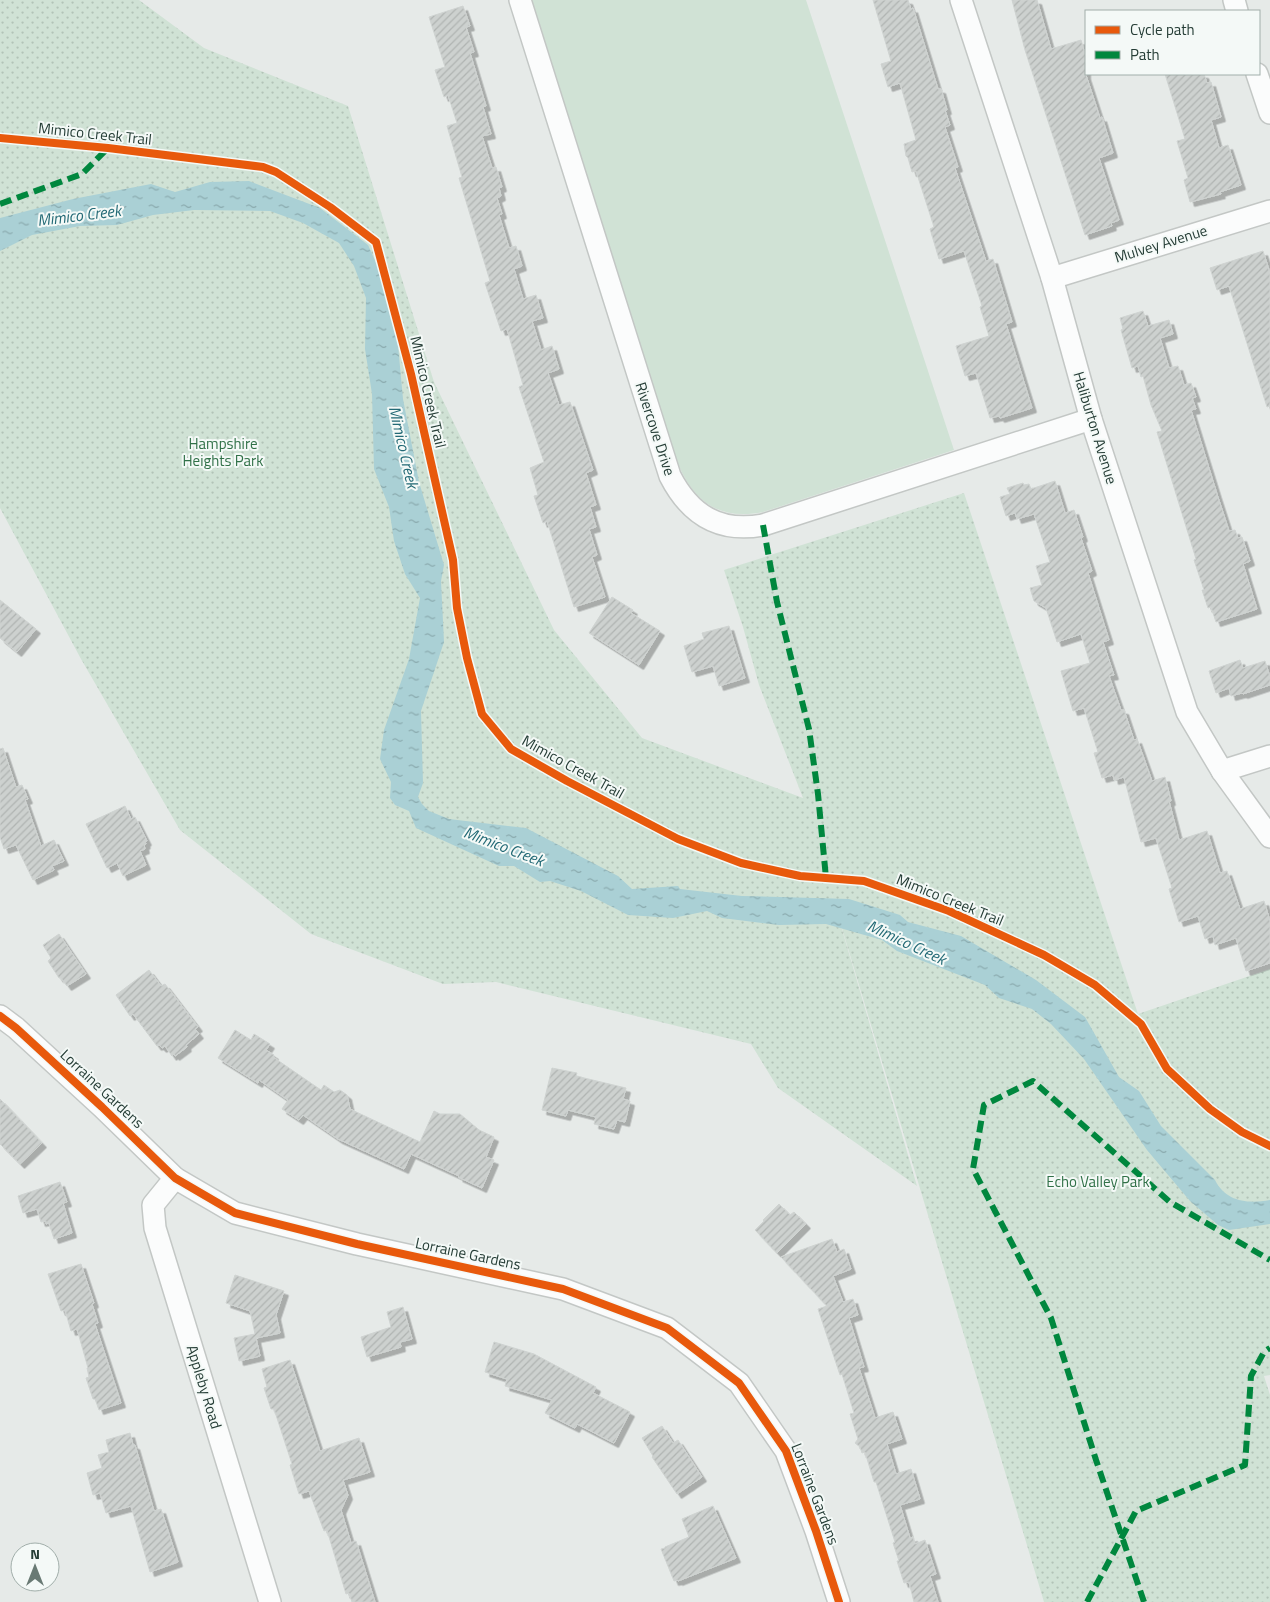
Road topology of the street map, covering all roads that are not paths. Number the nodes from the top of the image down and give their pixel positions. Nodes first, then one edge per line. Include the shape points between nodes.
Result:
1 (520, 0) edge
2 (962, 0) edge
3 (1257, 75) edge
4 (1270, 113) edge
5 (1270, 211) edge
6 (1052, 278) junction
7 (1091, 420) junction
8 (1270, 756) edge
9 (1222, 770) junction
10 (1270, 837) edge
11 (0, 1016) edge
12 (175, 1178) junction
13 (270, 1602) edge
14 (839, 1602) edge

1 - 7 street, Rivercove Drive via 670,476 681,495 703,516 731,527 763,526
2 - 6 street, Haliburton Avenue
3 - 4 street
5 - 6 street, Mulvey Avenue
6 - 7 street, Haliburton Avenue
7 - 9 street, Haliburton Avenue via 1188,712
8 - 9 street
9 - 10 street, Haliburton Avenue
11 - 12 street, Lorraine Gardens via 102,1107
12 - 13 street, Appleby Road via 153,1205 155,1228
12 - 14 street, Lorraine Gardens via 235,1213 357,1244 563,1289 667,1328 739,1383 786,1451

